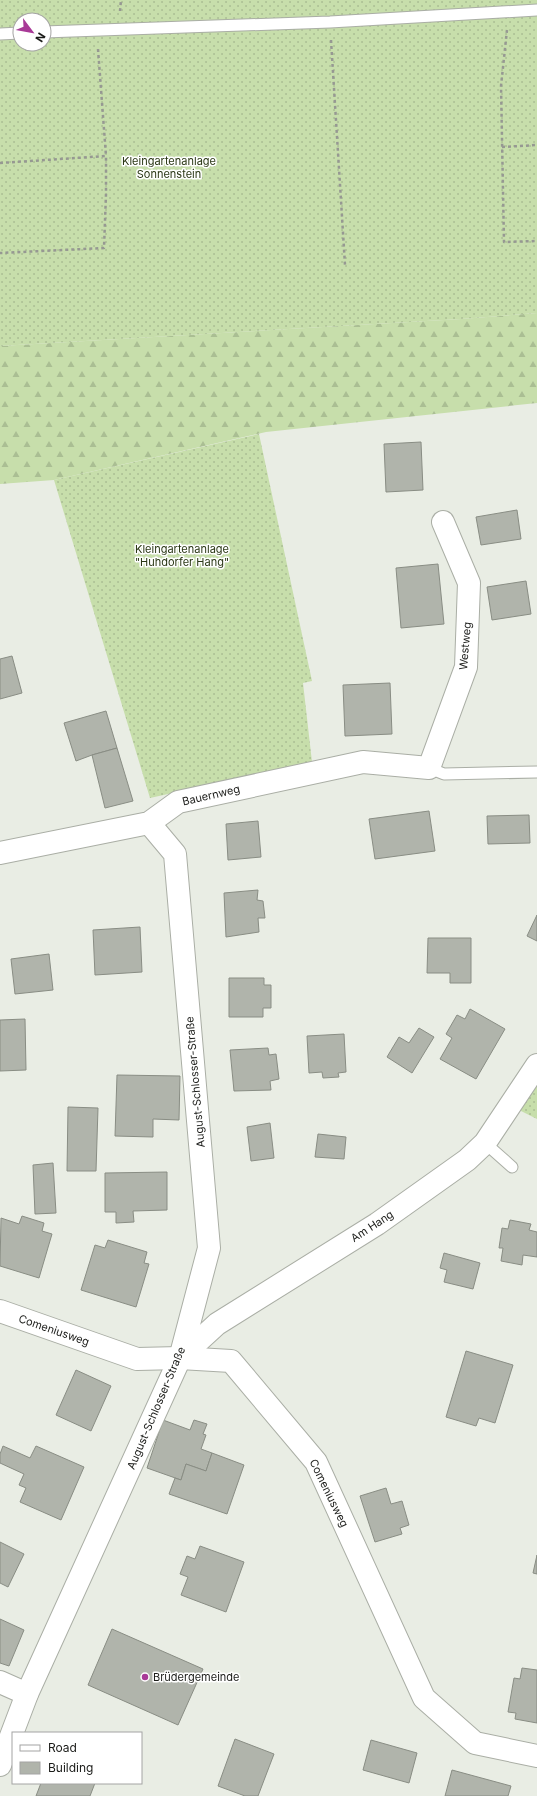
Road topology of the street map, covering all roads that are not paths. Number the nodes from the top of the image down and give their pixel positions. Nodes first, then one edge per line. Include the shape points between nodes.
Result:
1 (537, 10) edge
2 (52, 32) edge
3 (12, 33) edge
4 (0, 34) edge
5 (443, 522) dead end
6 (436, 771) junction
7 (537, 772) edge
8 (149, 823) junction
9 (0, 853) edge
10 (537, 1065) edge
11 (485, 1143) junction
12 (512, 1167) dead end
13 (0, 1311) edge
14 (180, 1358) junction
15 (0, 1682) edge
16 (27, 1694) junction
17 (13, 1732) edge
18 (12, 1733) edge
19 (537, 1756) edge
20 (0, 1765) edge

1 - 2 lane via 330,22
3 - 4 lane
5 - 6 street, Westweg via 469,583 466,667
6 - 7 lane, Bauernweg
6 - 8 street, Bauernweg via 363,762 178,802
8 - 9 street, Bauernweg
8 - 14 street, August-Schlosser-Straße via 175,854 209,1248
10 - 11 street, Am Hang
11 - 12 lane
11 - 14 street, Am Hang via 467,1160 377,1224 217,1324
13 - 14 street, Comeniusweg via 137,1359
14 - 16 street, August-Schlosser-Straße
14 - 19 street, Comeniusweg via 231,1361 316,1462 424,1698 475,1743
15 - 16 street
16 - 17 street, August-Schlosser-Straße
18 - 20 street, August-Schlosser-Straße

